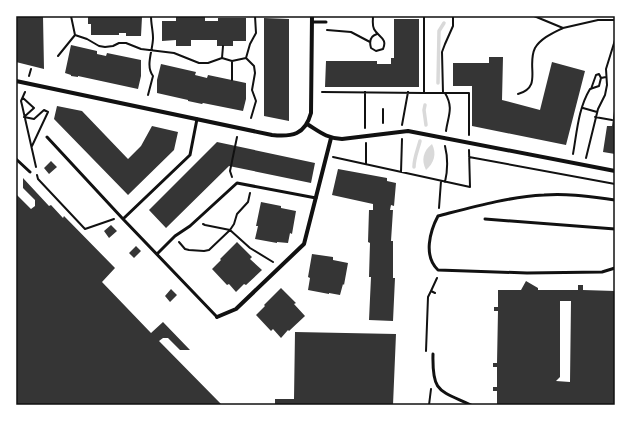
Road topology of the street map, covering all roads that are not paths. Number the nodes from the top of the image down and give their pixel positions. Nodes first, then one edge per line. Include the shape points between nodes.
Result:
1 (312, 16) edge
2 (312, 22) junction
3 (326, 22) dead end
4 (16, 81) edge
5 (197, 119) junction
6 (307, 124) junction
7 (47, 137) dead end
8 (331, 138) junction
9 (16, 159) edge
10 (615, 171) edge
11 (30, 172) dead end
12 (317, 198) junction
13 (615, 200) edge
14 (121, 217) junction
15 (485, 219) dead end
16 (615, 229) edge
17 (157, 254) junction
18 (615, 268) edge
19 (218, 317) joint
20 (433, 354) dead end
21 (471, 405) edge

1 - 2 street
2 - 3 lane
2 - 6 street via 312,107
4 - 5 street
5 - 6 street via 272,136 294,135
5 - 14 lane via 190,155
6 - 8 street
7 - 14 lane
8 - 10 street via 408,131
8 - 12 street
9 - 11 lane
12 - 17 lane via 237,183
12 - 19 street via 304,244 236,309
13 - 18 lane via 545,194 438,216 430,240 430,256 438,270 527,273 602,272
14 - 17 lane
15 - 16 lane
17 - 19 lane
20 - 21 lane via 432,371 435,384 446,394

